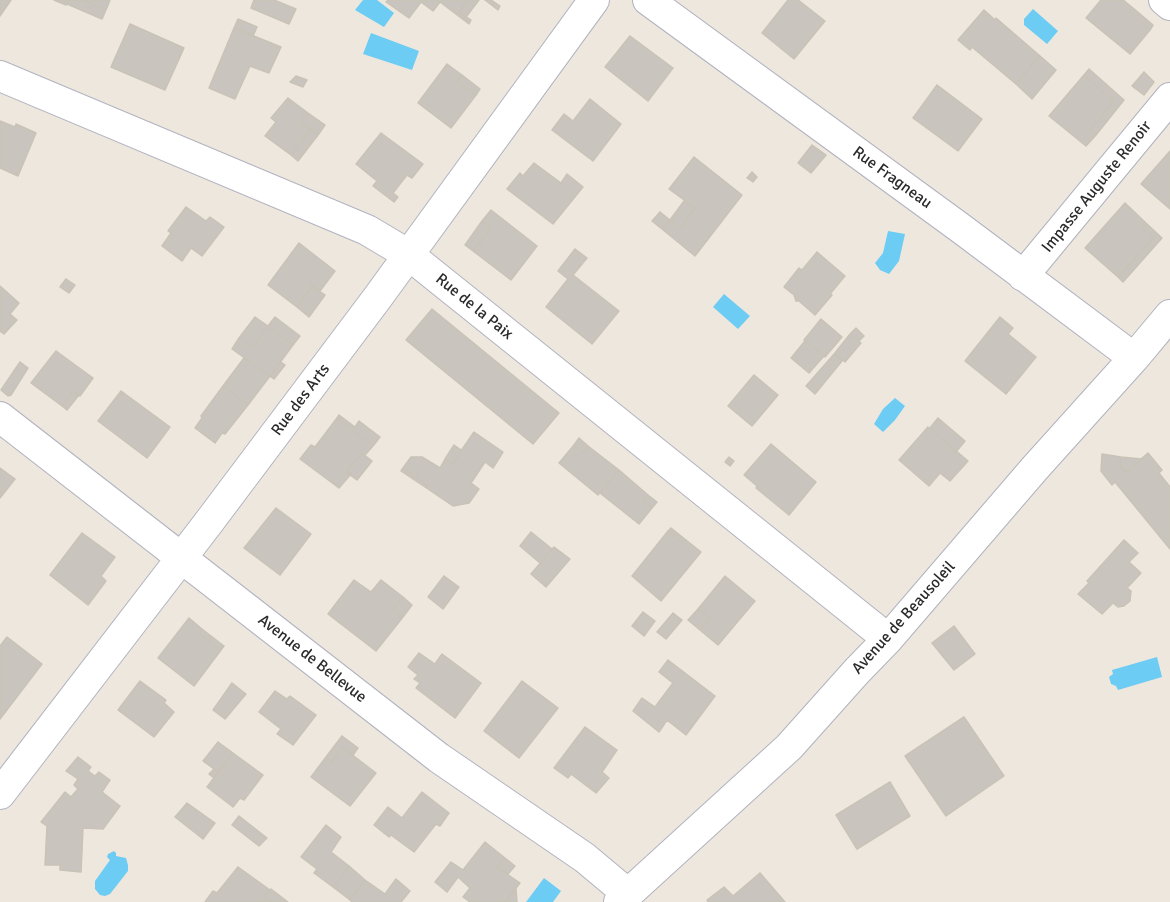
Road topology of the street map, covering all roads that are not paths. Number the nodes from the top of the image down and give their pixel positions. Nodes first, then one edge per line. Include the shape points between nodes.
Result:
1 (594, 0) edge
2 (648, 0) edge
3 (1164, 0) edge
4 (1170, 5) edge
5 (0, 76) edge
6 (1170, 98) edge
7 (409, 255) junction
8 (1023, 276) junction
9 (1170, 315) edge
10 (1134, 358) junction
11 (0, 417) edge
12 (181, 558) junction
13 (888, 639) junction
14 (0, 794) edge
15 (624, 898) edge

1 - 7 street, Rue des Arts
2 - 8 street, Rue Fragneau
3 - 4 street
5 - 7 street, Rue de la Paix via 367,230
6 - 8 street, Impasse Auguste Renoir
7 - 12 street, Rue des Arts
7 - 13 street, Rue de la Paix
8 - 10 street, Rue Fragneau
9 - 10 street, Avenue de Beausoleil
10 - 13 street, Avenue de Beausoleil
11 - 12 street, Avenue de Bellevue
12 - 14 street, Rue des Arts
12 - 15 street, Avenue de Bellevue via 439,758 585,858
13 - 15 street, Avenue de Beausoleil via 789,747

